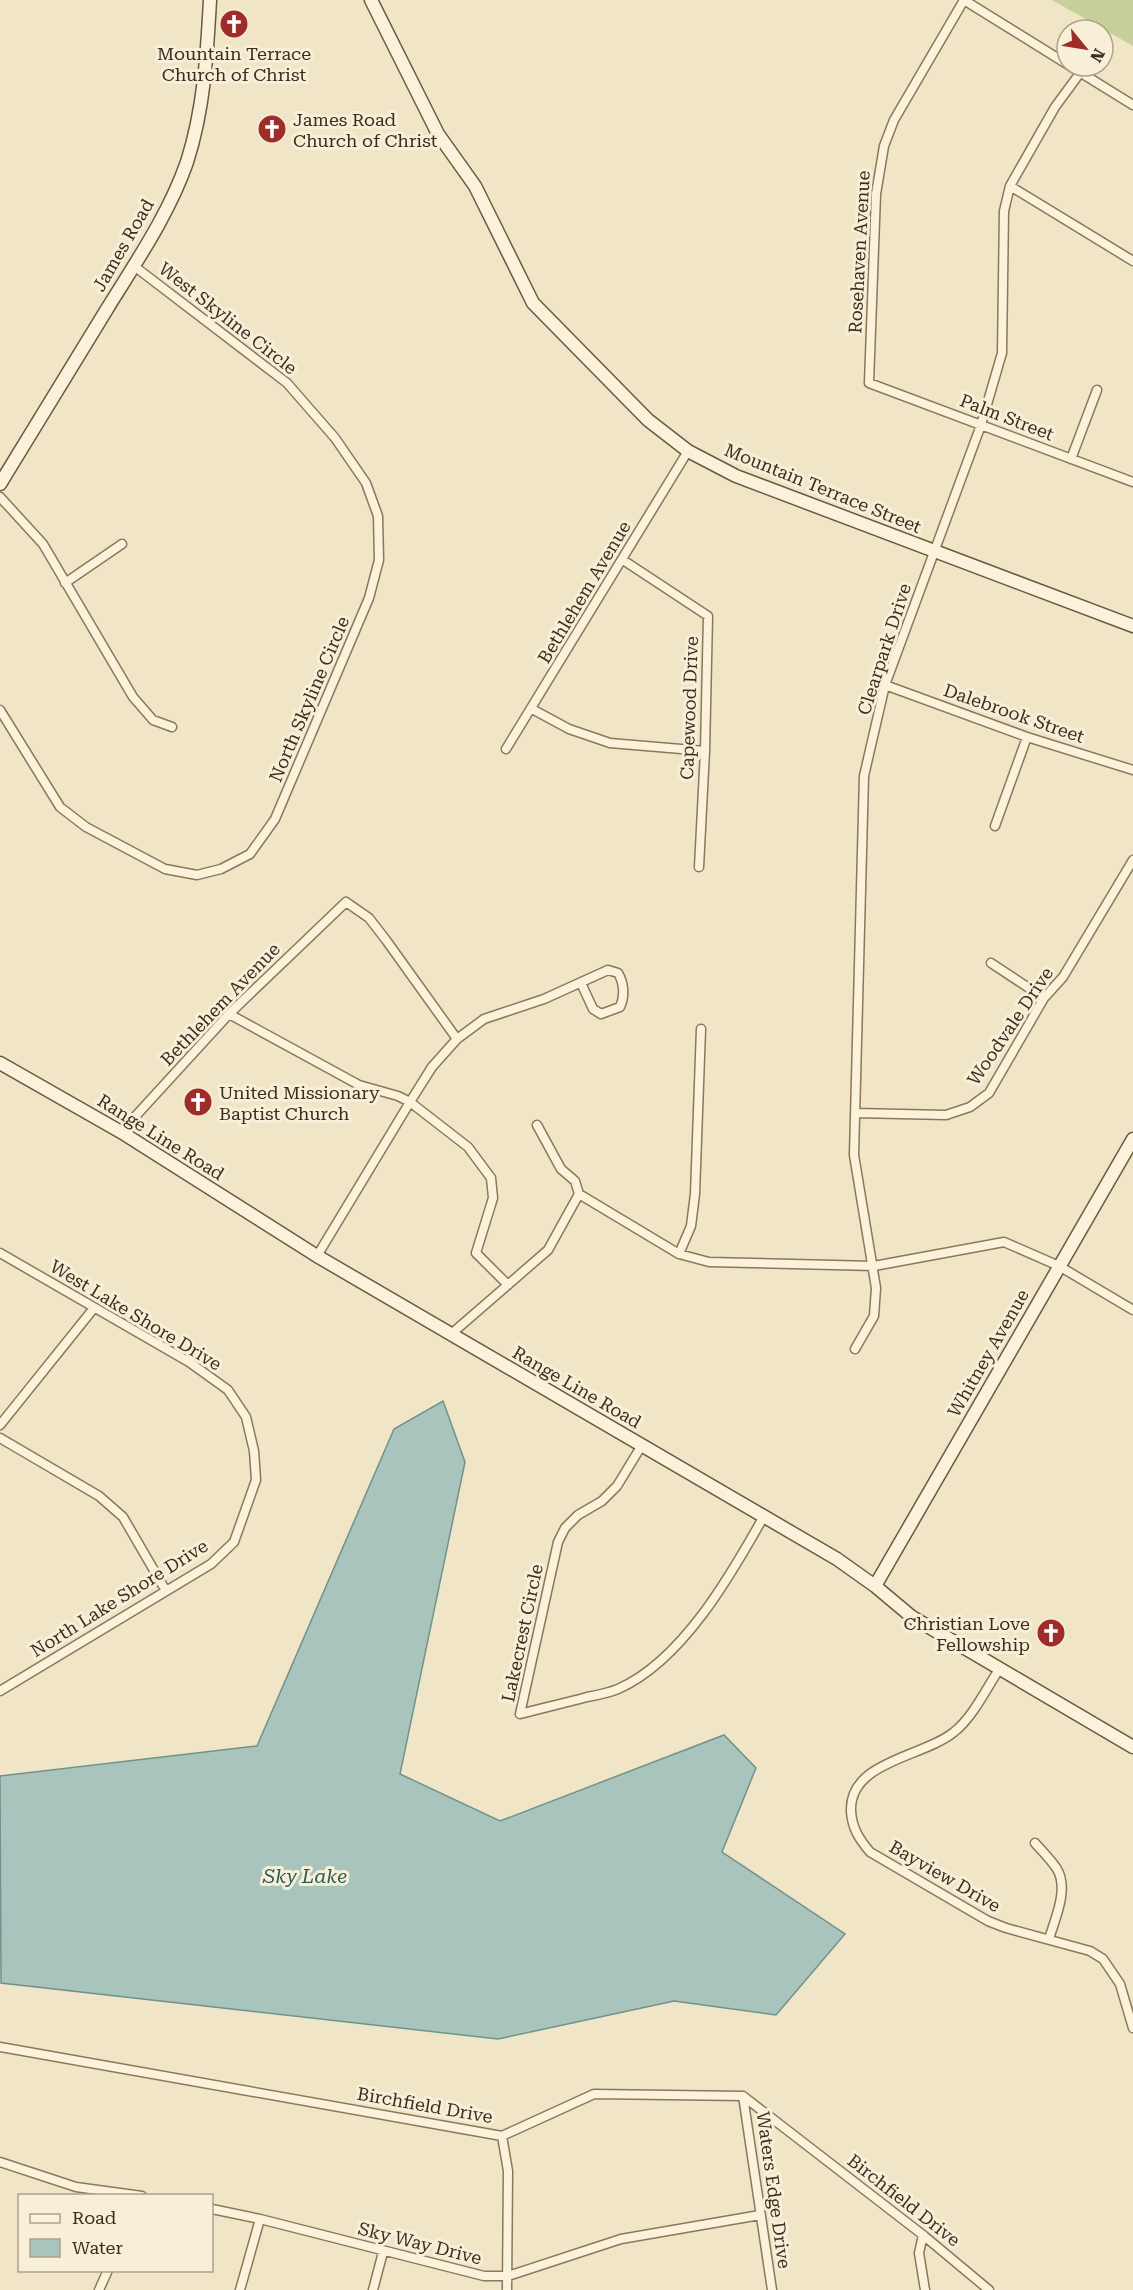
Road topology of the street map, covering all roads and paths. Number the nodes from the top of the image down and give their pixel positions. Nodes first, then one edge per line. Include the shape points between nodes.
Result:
1 (210, 0) edge
2 (371, 0) edge
3 (964, 0) edge
4 (1055, 57) edge
5 (1076, 78) edge
6 (1088, 78) edge
7 (1133, 105) edge
8 (1010, 186) junction
9 (1133, 261) edge
10 (134, 266) junction
11 (869, 383) joint
12 (1097, 390) dead end
13 (981, 425) junction
14 (688, 451) junction
15 (1071, 459) junction
16 (1133, 482) edge
17 (0, 484) edge
18 (0, 497) edge
19 (378, 516) joint
20 (122, 544) dead end
21 (934, 551) junction
22 (623, 560) junction
23 (65, 583) junction
24 (1133, 626) edge
25 (885, 685) junction
26 (532, 709) junction
27 (0, 710) edge
28 (172, 727) dead end
29 (1027, 737) junction
30 (506, 749) dead end
31 (705, 751) junction
32 (1133, 770) edge
33 (995, 826) dead end
34 (1133, 860) edge
35 (699, 867) dead end
36 (1130, 874) edge
37 (991, 963) dead end
38 (581, 983) junction
39 (1044, 998) junction
40 (229, 1014) junction
41 (701, 1029) dead end
42 (457, 1039) junction
43 (0, 1063) edge
44 (410, 1102) junction
45 (855, 1113) junction
46 (537, 1125) dead end
47 (121, 1132) junction
48 (1133, 1139) edge
49 (579, 1194) junction
50 (0, 1253) edge
51 (679, 1254) junction
52 (317, 1256) junction
53 (874, 1266) junction
54 (1059, 1266) junction
55 (508, 1285) junction
56 (94, 1308) junction
57 (1133, 1310) edge
58 (450, 1335) junction
59 (855, 1349) dead end
60 (0, 1425) edge
61 (0, 1438) edge
62 (642, 1445) junction
63 (254, 1451) joint
64 (764, 1516) junction
65 (875, 1586) junction
66 (166, 1591) junction
67 (1000, 1668) junction
68 (0, 1691) edge
69 (1133, 1747) edge
70 (1035, 1843) dead end
71 (1049, 1939) junction
72 (1133, 2028) edge
73 (0, 2047) edge
74 (743, 2096) junction
75 (502, 2136) junction
76 (0, 2162) edge
77 (129, 2194) edge
78 (213, 2209) edge
79 (760, 2215) junction
80 (260, 2219) junction
81 (923, 2235) junction
82 (383, 2252) junction
83 (108, 2272) edge
84 (508, 2276) junction
85 (99, 2290) edge
86 (240, 2290) edge
87 (373, 2290) edge
88 (507, 2290) edge
89 (772, 2290) edge
90 (925, 2290) edge
91 (989, 2290) edge

1 - 10 main road, James Road via 206,66 187,162
2 - 14 main road, Mountain Terrace Street via 438,134 475,186 533,303 648,420
3 - 4 street
3 - 11 street, Rosehaven Avenue via 894,120 884,146 876,194
5 - 8 street, Clearpark Drive
6 - 7 street
8 - 9 street
8 - 13 street, Clearpark Drive via 1004,211 1002,353
10 - 17 main road, James Road
10 - 19 street, West Skyline Circle via 287,383 354,465 366,483
11 - 13 street, Palm Street
12 - 15 street
13 - 15 street, Palm Street
13 - 21 street, Clearpark Drive
14 - 21 main road, Mountain Terrace Street via 736,476
14 - 22 street, Bethlehem Avenue
15 - 16 street, Palm Street
18 - 23 street via 43,544
19 - 27 street, North Skyline Circle via 380,560 369,598 276,819 250,854 221,869 197,875 165,869 86,827 60,807
20 - 23 street
21 - 24 main road, Mountain Terrace Street
21 - 25 street, Clearpark Drive
22 - 26 street, Bethlehem Avenue
22 - 31 street, Capewood Drive via 708,616
23 - 28 street via 132,697 153,720
25 - 29 street, Dalebrook Street
25 - 45 street, Clearpark Drive via 864,776
26 - 30 street, Bethlehem Avenue
26 - 31 street via 569,729 610,743
29 - 32 street, Dalebrook Street
29 - 33 street
31 - 35 street, Capewood Drive
34 - 36 street, Woodvale Drive
36 - 39 street, Woodvale Drive via 1063,977
37 - 39 street
38 - 38 street via 593,1009 601,1014 620,1007 622,979 618,973 608,970
38 - 42 street via 484,1019
39 - 45 street, Woodvale Drive via 989,1093 970,1107 946,1115
40 - 42 street, Bethlehem Avenue via 346,902 369,918 387,940
40 - 44 street via 359,1085
40 - 47 street, Bethlehem Avenue
41 - 51 street via 695,1194 691,1226
42 - 44 street via 432,1067
43 - 47 main road, Range Line Road
44 - 52 street
44 - 55 street via 468,1147 491,1178 493,1198 476,1252
45 - 53 street, Clearpark Drive via 854,1155
46 - 49 street via 561,1169 575,1181
47 - 52 main road, Range Line Road
48 - 54 main road, Whitney Avenue
49 - 51 street
49 - 55 street via 548,1250
50 - 56 street, West Lake Shore Drive
51 - 53 street via 709,1262
52 - 58 main road, Range Line Road
53 - 54 street via 1004,1242
53 - 59 street, Clearpark Drive via 874,1316
54 - 57 street
54 - 65 main road, Whitney Avenue
55 - 58 street
56 - 60 street
56 - 63 street, West Lake Shore Drive via 189,1362 228,1390 246,1417
58 - 62 main road, Range Line Road
61 - 66 street via 99,1496 123,1517
62 - 64 main road, Range Line Road
62 - 64 street, Lakecrest Circle via 617,1486 602,1502 578,1515 558,1542 520,1714 617,1690 645,1676 700,1617 736,1567
63 - 66 street, North Lake Shore Drive via 256,1480 234,1542 211,1564
64 - 65 main road, Range Line Road
65 - 67 main road, Range Line Road via 912,1617
66 - 68 street, North Lake Shore Drive
67 - 69 main road, Range Line Road
67 - 71 street, Bayview Drive via 957,1731 867,1775 851,1802 852,1821 870,1852 988,1921
70 - 71 street via 1058,1871 1062,1884
71 - 72 street, Bayview Drive via 1103,1959 1120,1984
73 - 75 street, Birchfield Drive
74 - 75 street, Birchfield Drive via 594,2094
74 - 79 street, Waters Edge Drive
74 - 81 street, Birchfield Drive
75 - 84 street via 508,2171
76 - 77 street via 76,2187
78 - 80 street, Sky Way Drive
79 - 84 street, Sky Way Drive via 621,2239
79 - 89 street, Waters Edge Drive
80 - 82 street, Sky Way Drive
80 - 86 street
81 - 90 street via 920,2253
81 - 91 street, Birchfield Drive
82 - 84 street, Sky Way Drive via 484,2276
82 - 87 street
83 - 85 street
84 - 88 street

